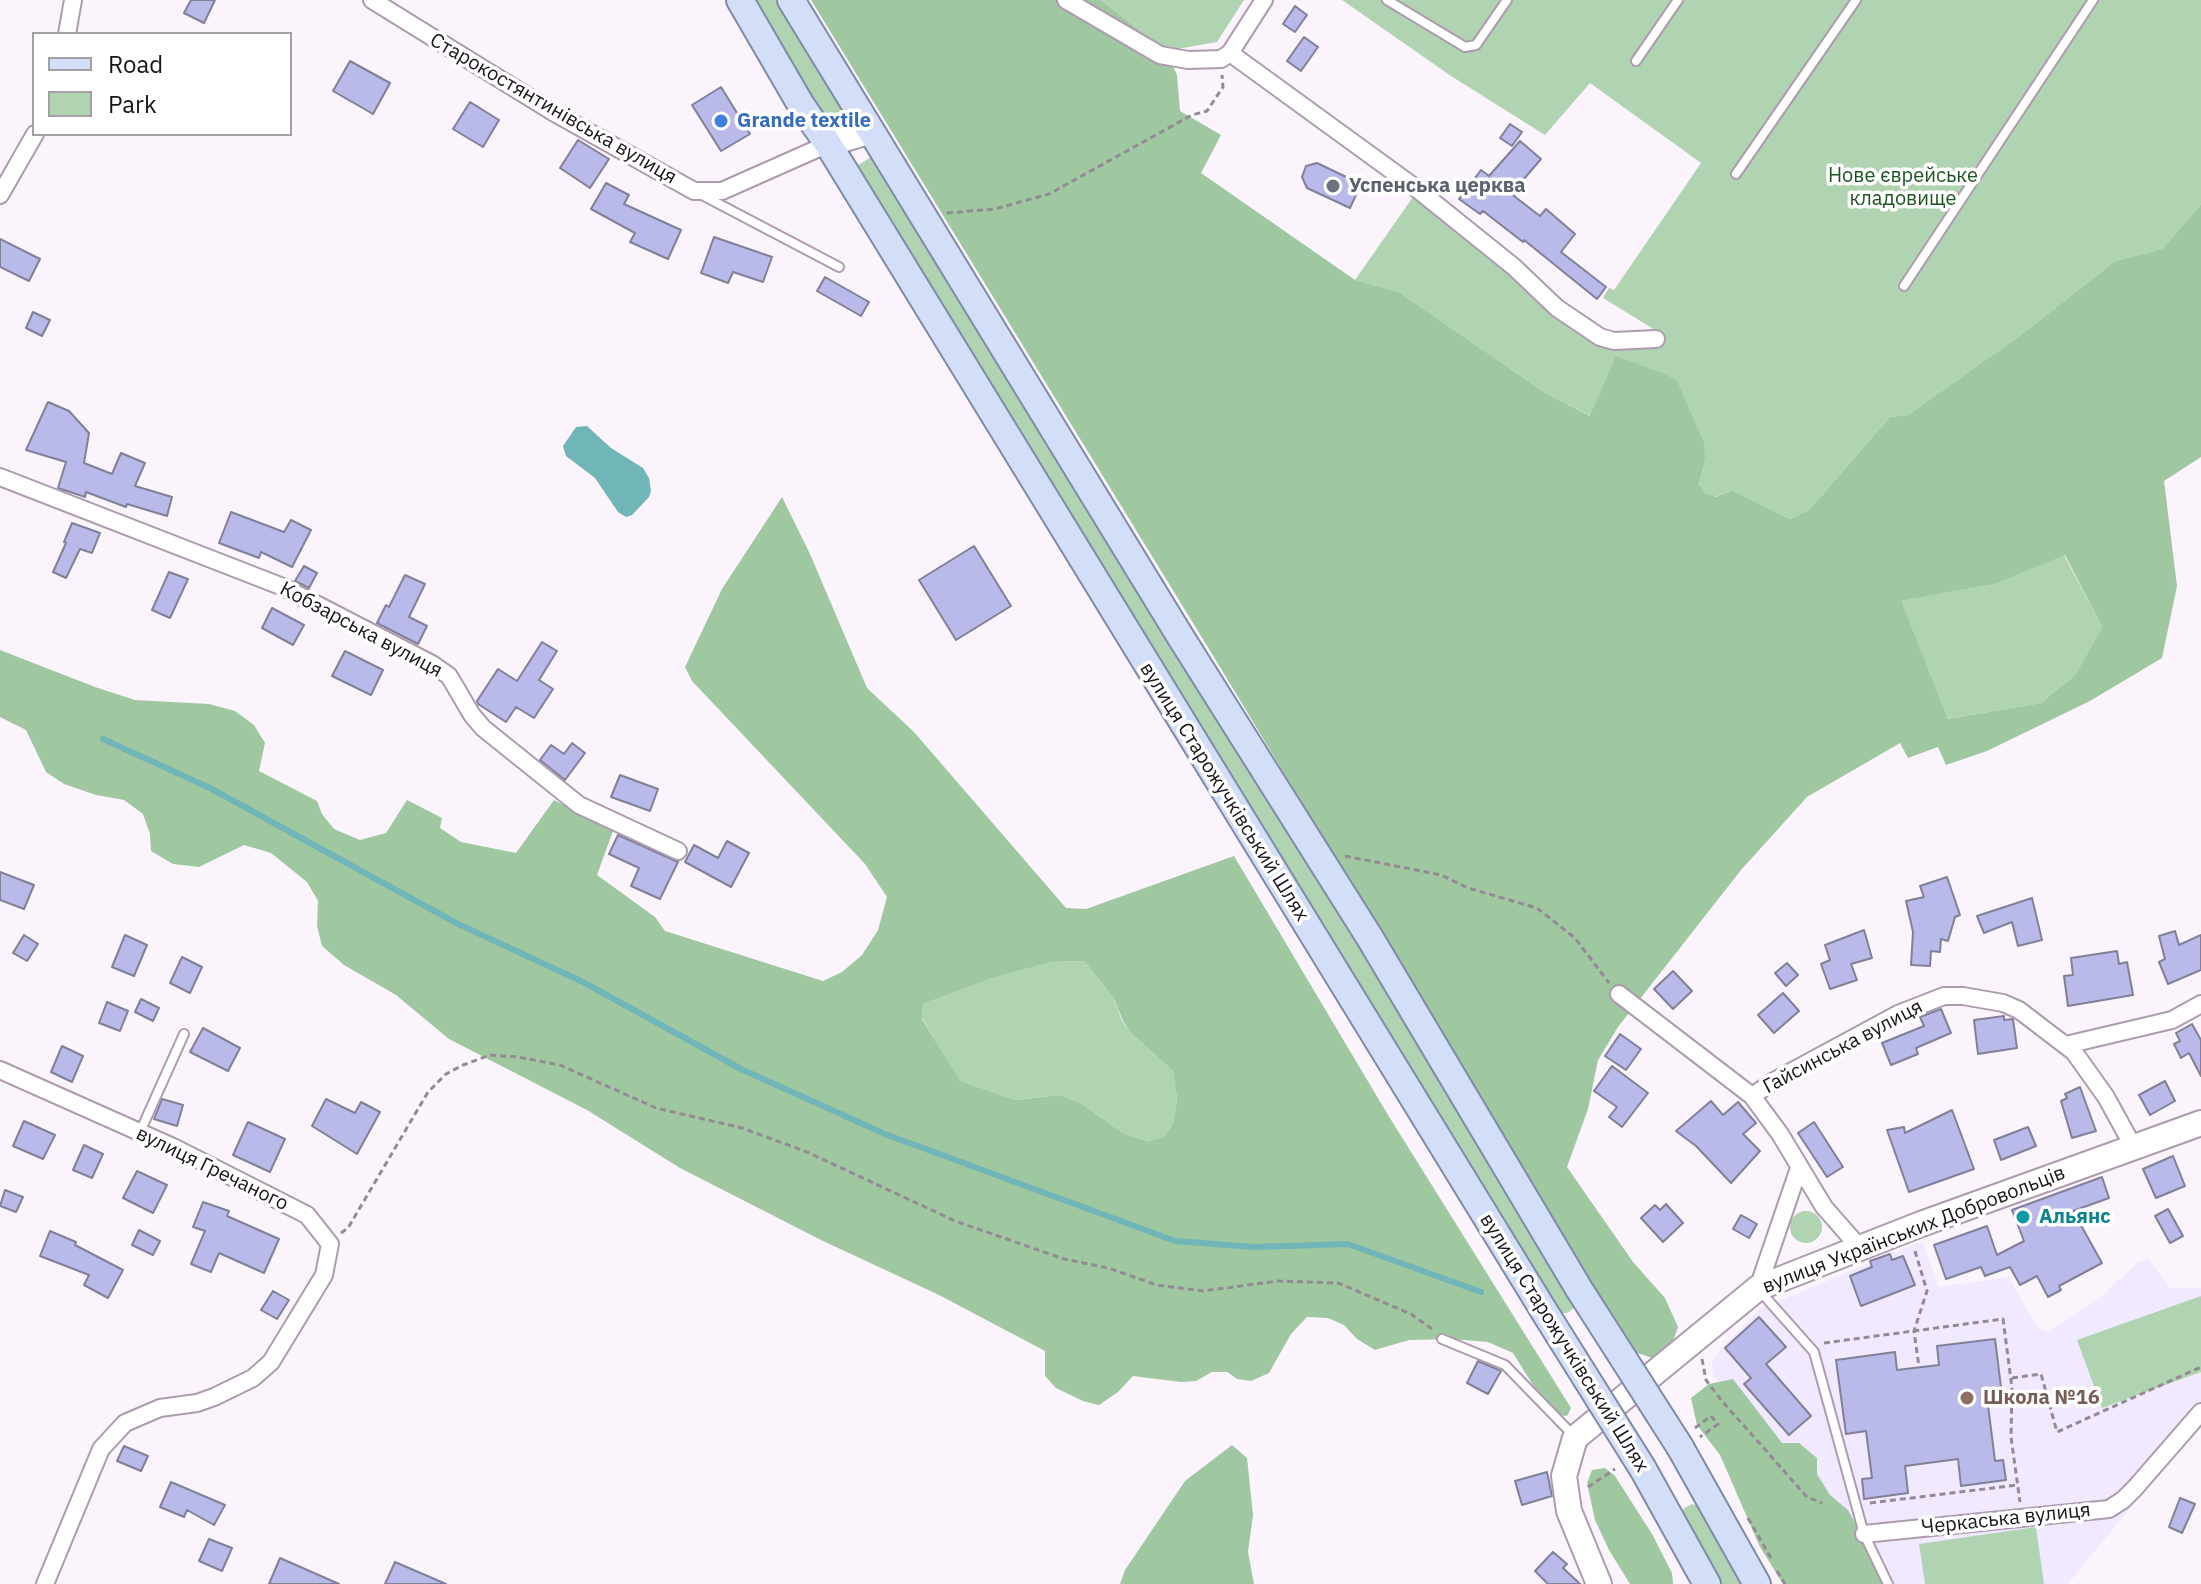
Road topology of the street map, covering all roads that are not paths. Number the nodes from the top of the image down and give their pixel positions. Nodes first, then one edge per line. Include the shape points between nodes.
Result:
1 (73, 0) edge
2 (372, 0) edge
3 (740, 0) edge
4 (791, 0) edge
5 (1066, 0) edge
6 (1264, 0) edge
7 (1387, 0) edge
8 (1507, 0) edge
9 (1678, 0) edge
10 (1856, 0) edge
11 (2093, 0) edge
12 (67, 32) edge
13 (1226, 56) junction
14 (1636, 61) dead end
15 (871, 131) junction
16 (34, 136) edge
17 (828, 144) junction
18 (1736, 174) dead end
19 (694, 191) junction
20 (0, 195) edge
21 (839, 267) dead end
22 (1904, 286) dead end
23 (1656, 339) dead end
24 (0, 477) edge
25 (678, 851) dead end
26 (1619, 994) road end
27 (2201, 1004) edge
28 (184, 1034) dead end
29 (2066, 1045) junction
30 (0, 1070) edge
31 (1752, 1096) junction
32 (2201, 1123) edge
33 (140, 1133) junction
34 (2133, 1146) junction
35 (1799, 1168) junction
36 (1860, 1248) junction
37 (1758, 1288) junction
38 (1442, 1339) road end
39 (2201, 1412) edge
40 (1575, 1438) junction
41 (1698, 1478) junction
42 (1661, 1499) junction
43 (1864, 1534) junction
44 (45, 1584) edge
45 (1599, 1584) edge
46 (1707, 1584) edge
47 (1757, 1584) edge
48 (1888, 1584) edge

1 - 12 street
2 - 19 street, Старокостянтинівська вулиця
3 - 17 main road, вулиця Старожучківський Шлях
4 - 15 main road, вулиця Старожучківський Шлях
5 - 13 street via 1160,55 1188,60
6 - 13 street
7 - 8 lane via 1465,47 1476,45
9 - 14 lane
10 - 18 lane
11 - 22 lane
13 - 23 street via 1417,189 1557,308 1600,337
15 - 17 street
15 - 41 main road, вулиця Старожучківський Шлях, bridge via 1378,952 1579,1289 1691,1438
16 - 20 street
17 - 19 street, Старокостянтинівська вулиця via 722,191
17 - 42 main road, вулиця Старожучківський Шлях, bridge via 1544,1311 1632,1473
19 - 21 lane
24 - 25 street, Кобзарська вулиця via 283,587 432,664 449,676 483,728 579,805
26 - 31 street
27 - 29 street via 2172,1020
28 - 33 lane
29 - 31 street, Гайсинська вулиця via 2003,1003 1944,996 1898,1014
29 - 34 street, Гайсинська вулиця via 2106,1097
30 - 33 street, вулиця Гречаного
31 - 35 street
32 - 34 street, вулиця Українських Добровольців
33 - 44 street, вулиця Гречаного via 307,1215 330,1244 324,1275 271,1362 253,1378 206,1400 160,1408 125,1423 101,1449
34 - 36 street, вулиця Українських Добровольців
35 - 36 street
35 - 37 street
36 - 37 street, вулиця Українських Добровольців
37 - 40 street, вулиця Українських Добровольців
37 - 43 lane via 1814,1352
38 - 40 lane via 1505,1365
39 - 43 street, Черкаська вулиця via 2109,1509
40 - 45 street via 1564,1476 1567,1499
41 - 42 main road
41 - 47 main road, вулиця Старожучківський Шлях
42 - 46 main road, вулиця Старожучківський Шлях
43 - 48 lane

